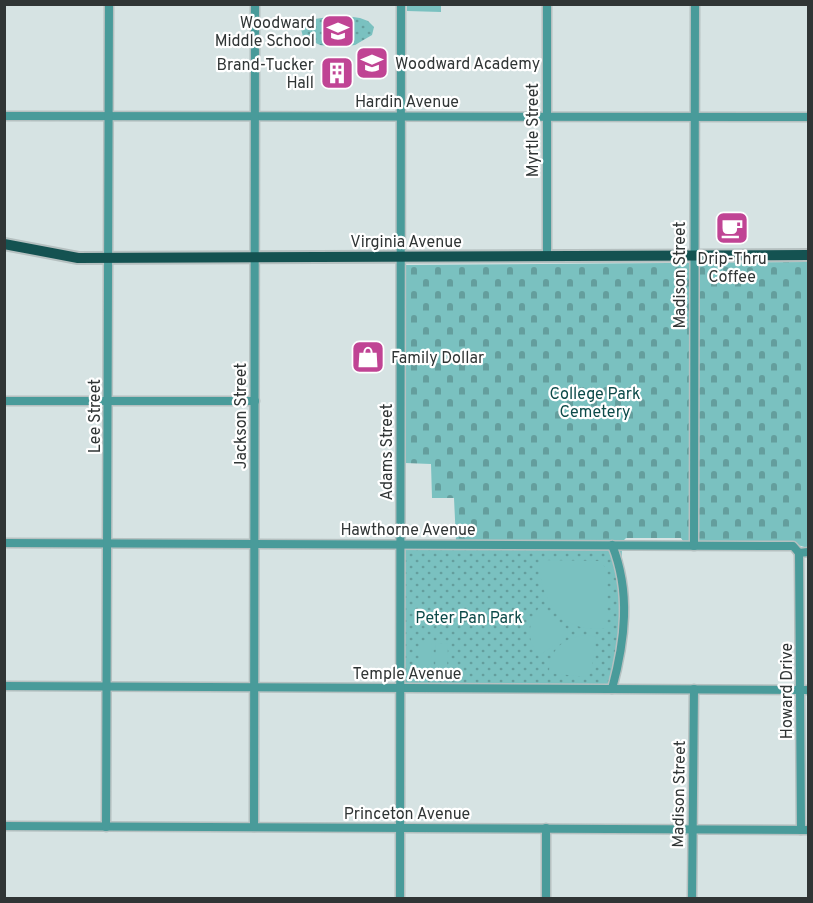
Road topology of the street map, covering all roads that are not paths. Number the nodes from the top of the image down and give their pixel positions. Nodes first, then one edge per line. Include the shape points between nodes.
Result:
1 (109, 4) edge
2 (255, 4) edge
3 (400, 4) edge
4 (547, 4) edge
5 (695, 4) edge
6 (4, 116) edge
7 (109, 116) junction
8 (255, 116) junction
9 (400, 116) junction
10 (547, 116) junction
11 (695, 116) junction
12 (808, 117) edge
13 (4, 244) edge
14 (694, 254) junction
15 (547, 255) junction
16 (808, 255) edge
17 (400, 256) junction
18 (109, 257) junction
19 (255, 257) junction
20 (4, 401) edge
21 (109, 401) junction
22 (255, 401) junction
23 (4, 543) edge
24 (109, 544) junction
25 (255, 544) junction
26 (401, 544) junction
27 (612, 545) junction
28 (694, 546) junction
29 (804, 552) edge
30 (4, 686) edge
31 (108, 686) junction
32 (255, 687) junction
33 (401, 688) junction
34 (612, 689) junction
35 (694, 689) junction
36 (805, 690) edge
37 (4, 826) edge
38 (106, 826) junction
39 (254, 827) junction
40 (400, 828) junction
41 (546, 828) junction
42 (693, 829) junction
43 (805, 830) edge
44 (400, 898) edge
45 (546, 898) edge
46 (692, 898) edge

1 - 7 street, Lee Street
2 - 8 street, Jackson Street
3 - 9 street, Adams Street
4 - 10 street, Myrtle Street
5 - 11 street, Madison Street
6 - 7 street, Hardin Avenue
7 - 8 street, Hardin Avenue
7 - 18 street, Lee Street
8 - 9 street, Hardin Avenue
8 - 19 street, Jackson Street
9 - 10 street, Hardin Avenue
9 - 17 street, Adams Street
10 - 11 street, Hardin Avenue
10 - 15 street, Myrtle Street
11 - 12 street, Hardin Avenue
11 - 14 street, Madison Street
13 - 18 main road, Virginia Avenue via 67,256
14 - 15 main road, Virginia Avenue
14 - 16 main road, Virginia Avenue
14 - 28 street, Madison Street
15 - 17 main road, Virginia Avenue
17 - 19 main road, Virginia Avenue
17 - 26 street, Adams Street
18 - 19 main road, Virginia Avenue
18 - 21 street, Lee Street
19 - 22 street, Jackson Street
20 - 21 street
21 - 22 street
21 - 24 street, Lee Street
22 - 25 street, Jackson Street
23 - 24 street, Hawthorne Avenue
24 - 25 street, Hawthorne Avenue
24 - 31 street, Lee Street
25 - 26 street, Hawthorne Avenue
25 - 32 street, Jackson Street
26 - 27 street, Hawthorne Avenue
26 - 33 street, Adams Street
27 - 28 street, Hawthorne Avenue
27 - 34 street via 622,576 624,620 622,652
28 - 29 street, Hawthorne Avenue via 793,546
29 - 36 street, Howard Drive
30 - 31 street, Temple Avenue
31 - 32 street, Temple Avenue
31 - 38 street, Lee Street
32 - 33 street, Temple Avenue
32 - 39 street, Jackson Street
33 - 34 street, Temple Avenue
33 - 40 street, Adams Street
34 - 35 street, Temple Avenue
35 - 36 street, Temple Avenue
35 - 42 street, Madison Street
36 - 43 street, Howard Drive
37 - 38 street, Princeton Avenue
38 - 39 street, Princeton Avenue
39 - 40 street, Princeton Avenue
40 - 41 street, Princeton Avenue
40 - 44 street, Adams Street
41 - 42 street, Princeton Avenue
41 - 45 street
42 - 43 street, Princeton Avenue
42 - 46 street, Madison Street

